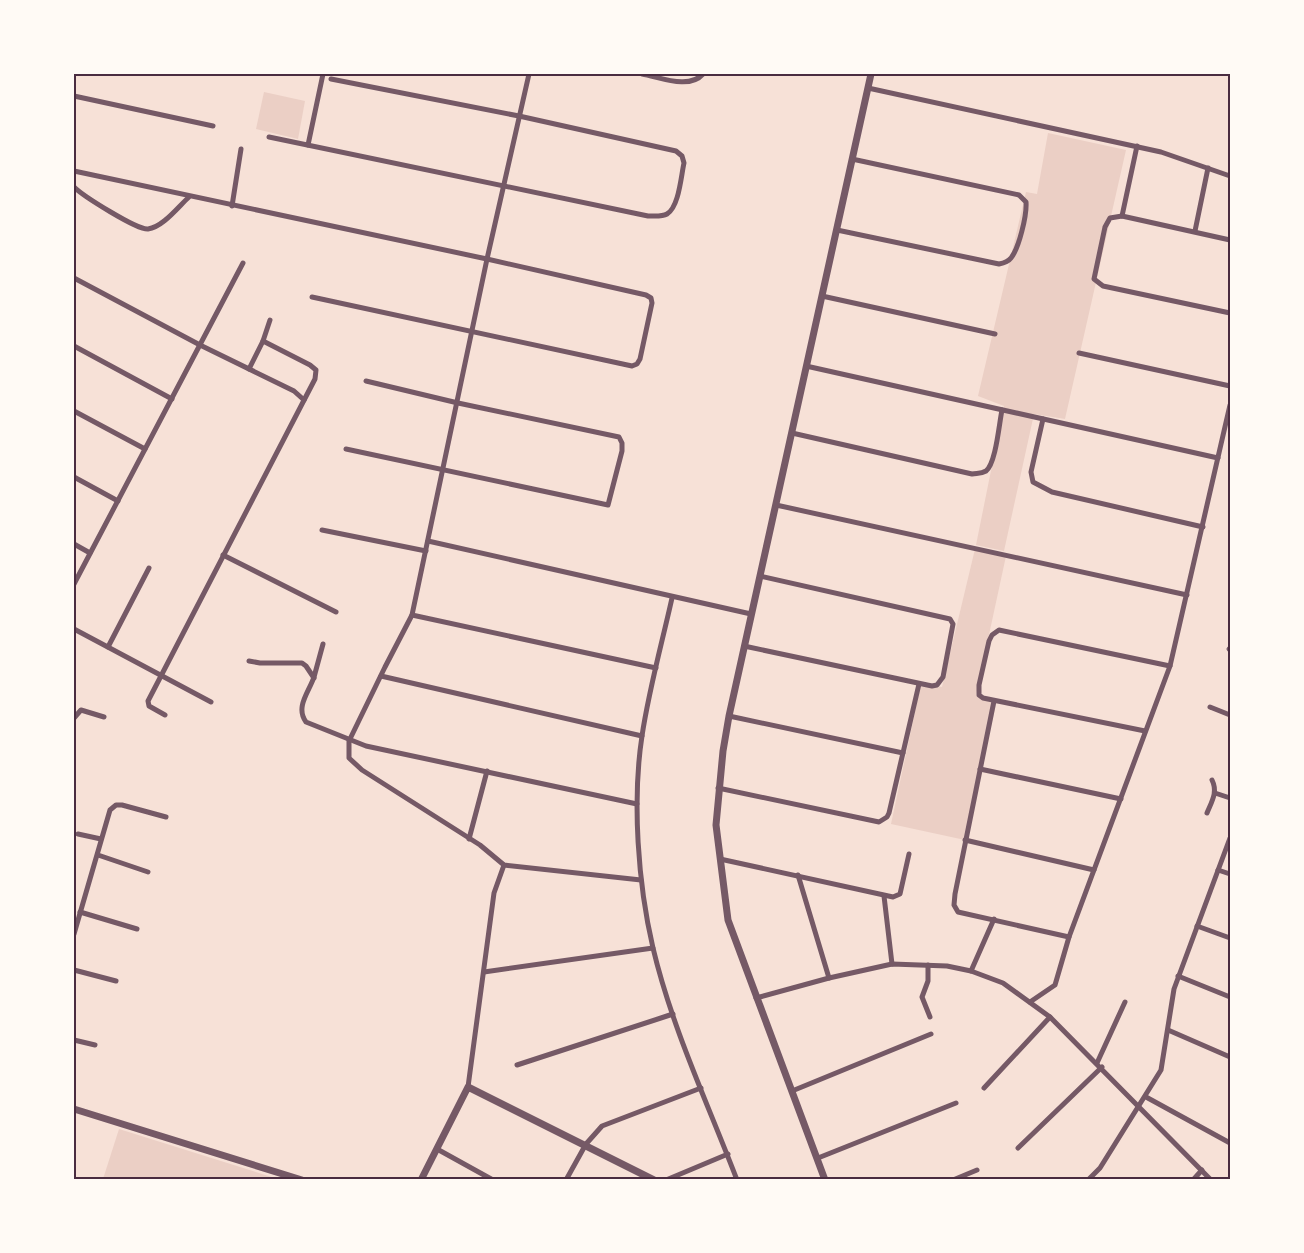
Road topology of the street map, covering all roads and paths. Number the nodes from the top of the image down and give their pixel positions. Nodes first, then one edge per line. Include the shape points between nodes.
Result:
1 (323, 74) edge
2 (529, 74) edge
3 (642, 74) edge
4 (703, 74) edge
5 (871, 74) edge
6 (332, 79) dead end
7 (868, 88) junction
8 (74, 96) edge
9 (519, 116) junction
10 (213, 126) dead end
11 (268, 137) dead end
12 (308, 145) junction
13 (1137, 146) junction
14 (241, 149) dead end
15 (852, 159) junction
16 (1208, 168) junction
17 (74, 171) edge
18 (1230, 176) edge
19 (504, 186) junction
20 (74, 187) edge
21 (189, 196) junction
22 (232, 206) junction
23 (1122, 216) junction
24 (837, 230) junction
25 (1195, 231) junction
26 (1230, 240) edge
27 (488, 259) junction
28 (243, 263) dead end
29 (74, 278) edge
30 (822, 296) junction
31 (312, 297) dead end
32 (1230, 313) edge
33 (270, 320) dead end
34 (473, 331) junction
35 (995, 334) dead end
36 (263, 341) junction
37 (200, 345) junction
38 (74, 346) edge
39 (1079, 353) dead end
40 (806, 366) junction
41 (249, 369) junction
42 (366, 381) dead end
43 (1230, 386) edge
44 (172, 399) junction
45 (304, 400) junction
46 (458, 403) junction
47 (1230, 405) edge
48 (1002, 410) junction
49 (74, 411) edge
50 (1043, 419) junction
51 (792, 433) junction
52 (145, 449) junction
53 (346, 449) dead end
54 (1218, 458) junction
55 (444, 471) junction
56 (74, 477) edge
57 (118, 501) junction
58 (776, 505) junction
59 (1203, 527) junction
60 (321, 530) dead end
61 (428, 541) junction
62 (74, 544) edge
63 (426, 551) junction
64 (90, 553) junction
65 (223, 555) junction
66 (149, 568) dead end
67 (760, 576) junction
68 (74, 584) edge
69 (1187, 595) junction
70 (672, 597) junction
71 (336, 612) dead end
72 (751, 614) junction
73 (412, 615) junction
74 (74, 629) edge
75 (323, 644) dead end
76 (744, 646) junction
77 (108, 647) junction
78 (249, 661) dead end
79 (1170, 666) junction
80 (656, 668) junction
81 (161, 675) junction
82 (381, 676) junction
83 (314, 678) junction
84 (919, 684) junction
85 (994, 700) junction
86 (211, 702) dead end
87 (1210, 706) dead end
88 (1230, 714) edge
89 (165, 715) dead end
90 (729, 716) junction
91 (104, 717) dead end
92 (74, 718) edge
93 (1145, 731) junction
94 (642, 736) junction
95 (350, 741) junction
96 (903, 753) junction
97 (980, 769) junction
98 (488, 771) junction
99 (1212, 780) dead end
100 (718, 788) junction
101 (1215, 793) junction
102 (1230, 798) edge
103 (1120, 799) junction
104 (637, 804) junction
105 (1207, 813) dead end
106 (166, 817) dead end
107 (78, 834) dead end
108 (1230, 838) edge
109 (101, 839) junction
110 (469, 839) junction
111 (965, 840) junction
112 (909, 854) dead end
113 (98, 855) junction
114 (720, 860) junction
115 (504, 865) junction
116 (1094, 870) junction
117 (1218, 870) junction
118 (148, 872) dead end
119 (1230, 874) edge
120 (798, 875) junction
121 (641, 880) junction
122 (884, 896) junction
123 (74, 903) edge
124 (81, 909) junction
125 (994, 920) junction
126 (1197, 926) junction
127 (137, 929) dead end
128 (74, 934) edge
129 (1069, 938) junction
130 (1230, 938) edge
131 (653, 948) junction
132 (892, 964) junction
133 (928, 965) junction
134 (74, 970) edge
135 (971, 971) junction
136 (484, 972) junction
137 (1178, 976) junction
138 (829, 978) junction
139 (116, 981) dead end
140 (1230, 997) edge
141 (756, 998) junction
142 (1030, 1002) junction
143 (1125, 1002) dead end
144 (673, 1014) junction
145 (930, 1017) dead end
146 (1050, 1017) junction
147 (1168, 1030) junction
148 (931, 1034) dead end
149 (74, 1040) edge
150 (94, 1045) dead end
151 (1230, 1057) edge
152 (517, 1065) dead end
153 (1099, 1065) junction
154 (468, 1087) junction
155 (700, 1088) junction
156 (984, 1088) dead end
157 (792, 1091) junction
158 (1146, 1096) junction
159 (956, 1103) dead end
160 (1139, 1108) junction
161 (74, 1109) edge
162 (1230, 1143) edge
163 (586, 1144) junction
164 (1017, 1148) dead end
165 (437, 1149) junction
166 (728, 1154) junction
167 (818, 1158) junction
168 (977, 1170) dead end
169 (1202, 1170) junction
170 (298, 1179) edge
171 (421, 1179) edge
172 (493, 1179) edge
173 (566, 1179) edge
174 (654, 1179) edge
175 (666, 1179) edge
176 (737, 1179) edge
177 (825, 1179) edge
178 (953, 1179) edge
179 (1089, 1179) edge
180 (1193, 1179) edge
181 (1211, 1179) edge

1 - 12 street
2 - 9 street
3 - 4 street via 691,82
5 - 7 street
6 - 9 street
7 - 13 street
7 - 15 street
8 - 10 street
9 - 19 street
9 - 19 street via 676,151 684,163 675,207 662,216 648,216
11 - 12 street
12 - 19 street
13 - 16 street
13 - 23 street
14 - 22 street
15 - 24 street
15 - 24 street via 1019,195 1026,208 1013,256 999,264
16 - 18 street
16 - 25 street
17 - 21 street
19 - 27 street
20 - 21 street via 145,229 159,224
21 - 22 street
22 - 27 street
23 - 25 street
23 - 32 street via 1107,221 1094,279 1103,286
24 - 30 street
25 - 26 street
27 - 34 street
27 - 34 street via 646,295 652,303 648,329 638,364 632,366
28 - 37 street
29 - 37 street
30 - 35 street
30 - 40 street
31 - 34 street
33 - 36 street
34 - 46 street
36 - 41 street
36 - 45 street via 316,370
37 - 41 street
37 - 44 street
38 - 44 street
39 - 43 street
40 - 48 street
40 - 51 street
41 - 45 street
42 - 46 street
44 - 52 street
45 - 65 street
46 - 55 street
46 - 55 street via 610,433 619,437 622,451 608,505
47 - 54 street
48 - 50 street
48 - 51 street via 992,461 982,473 972,474
49 - 52 street
50 - 54 street
50 - 59 street via 1031,472 1033,482 1052,492
51 - 58 street
52 - 57 street
53 - 55 street
54 - 59 street
55 - 61 street
56 - 57 street
57 - 64 street
58 - 67 street
58 - 69 street
59 - 69 street
60 - 63 street
61 - 63 street
61 - 70 street
62 - 64 street
63 - 73 street
64 - 68 street
65 - 71 street
65 - 81 street
66 - 77 street
67 - 72 street
67 - 84 street via 947,618 953,624 941,681 937,686
69 - 79 street
70 - 72 street
70 - 80 street
72 - 76 street
73 - 80 street
73 - 82 street
74 - 77 street
75 - 83 street
76 - 84 street
76 - 90 street
77 - 81 street
78 - 83 street via 300,662
79 - 85 street via 999,630 989,641 979,685 979,695
79 - 93 street
80 - 94 street
81 - 86 street
81 - 89 street via 148,703
82 - 94 street
82 - 95 street
83 - 95 street via 304,697 303,718
84 - 96 street
85 - 93 street
85 - 97 street
87 - 88 street
90 - 96 street
90 - 100 street
91 - 92 street via 81,710
93 - 103 street
94 - 104 street
95 - 98 street
95 - 110 street via 349,758 353,763
96 - 100 street via 889,813 879,822
97 - 103 street
97 - 111 street
98 - 104 street
98 - 110 street
99 - 101 street
100 - 114 street via 716,825
101 - 102 street
101 - 105 street
103 - 116 street
104 - 121 street
106 - 109 street via 116,805 110,810
107 - 109 street
108 - 117 street
109 - 113 street
110 - 115 street
111 - 116 street
111 - 125 street via 954,905 958,912
112 - 122 street via 900,894
113 - 118 street
113 - 124 street
114 - 120 street
114 - 141 street via 728,920
115 - 121 street
115 - 136 street via 494,893
116 - 129 street
117 - 119 street
117 - 126 street
120 - 122 street
120 - 138 street
121 - 131 street
122 - 132 street
123 - 124 street
124 - 127 street
124 - 128 street
125 - 129 street
125 - 135 street
126 - 130 street
126 - 137 street
129 - 142 street via 1055,985
131 - 136 street
131 - 144 street
132 - 133 street
132 - 138 street
133 - 135 street
133 - 145 street via 922,997
134 - 139 street
135 - 142 street via 1003,983
136 - 154 street
137 - 140 street
137 - 147 street
138 - 141 street
141 - 157 street
142 - 146 street
143 - 153 street
144 - 152 street
144 - 155 street
146 - 153 street
146 - 156 street
147 - 151 street
147 - 158 street via 1161,1070
148 - 157 street
149 - 150 street
153 - 160 street
153 - 164 street
154 - 163 street
154 - 165 street
155 - 163 street via 602,1126
155 - 166 street
157 - 167 street
158 - 160 street
158 - 162 street
159 - 167 street
160 - 169 street
160 - 179 street
161 - 170 street
163 - 173 street
163 - 174 street
165 - 171 street
165 - 172 street
166 - 175 street
166 - 176 street
167 - 177 street
168 - 178 street
169 - 180 street
169 - 181 street

